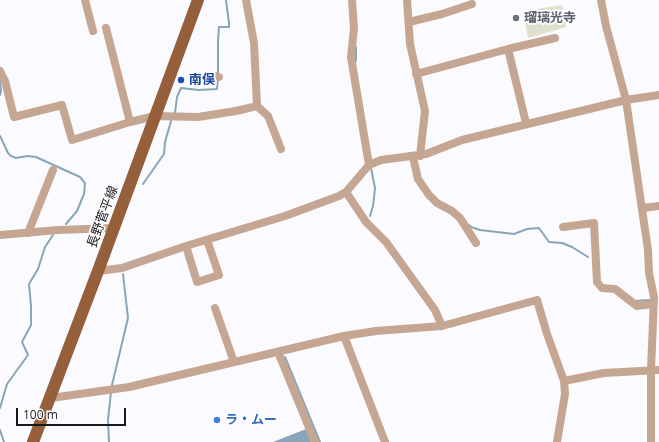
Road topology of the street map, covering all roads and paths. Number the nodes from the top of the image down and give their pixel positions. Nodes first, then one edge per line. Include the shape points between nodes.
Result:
1 (85, 0) edge
2 (198, 0) edge
3 (246, 0) edge
4 (352, 0) edge
5 (407, 0) edge
6 (601, 0) edge
7 (472, 4) dead end
8 (409, 22) junction
9 (106, 28) dead end
10 (93, 31) dead end
11 (555, 38) dead end
12 (508, 49) junction
13 (0, 71) edge
14 (416, 74) junction
15 (659, 95) edge
16 (626, 100) junction
17 (257, 106) junction
18 (155, 116) junction
19 (130, 122) junction
20 (526, 124) junction
21 (281, 148) dead end
22 (417, 156) junction
23 (369, 165) junction
24 (53, 170) dead end
25 (346, 192) junction
26 (659, 206) edge
27 (643, 208) junction
28 (563, 227) dead end
29 (114, 228) junction
30 (28, 233) junction
31 (0, 235) edge
32 (207, 240) junction
33 (476, 243) dead end
34 (186, 246) junction
35 (98, 272) junction
36 (653, 304) junction
37 (215, 308) dead end
38 (442, 326) junction
39 (344, 336) junction
40 (278, 352) junction
41 (234, 362) junction
42 (655, 370) edge
43 (564, 381) junction
44 (50, 398) junction
45 (655, 424) edge
46 (33, 442) edge
47 (315, 442) edge
48 (385, 442) edge
49 (557, 442) edge
50 (651, 442) edge

1 - 10 street
2 - 18 main road, 長野菅平線
3 - 17 street via 254,43
4 - 23 street via 354,28 351,57
5 - 8 street
6 - 16 street
7 - 8 street
8 - 14 street
9 - 19 street
11 - 12 street
12 - 14 street
12 - 20 street
13 - 19 street via 14,117 62,105 72,140
14 - 22 street via 425,111
15 - 16 street
16 - 20 street
16 - 27 street
17 - 18 street via 198,117
17 - 21 street via 268,116
18 - 19 street
18 - 29 main road, 長野菅平線
20 - 22 street via 462,140
22 - 23 street via 381,160
22 - 33 street via 418,179 429,195 460,218
23 - 25 street
24 - 30 street
25 - 32 street via 285,216
25 - 38 street via 366,222 386,242 435,310
26 - 27 street
27 - 36 street
28 - 36 street via 594,223 597,282 602,288 615,289 636,306
29 - 30 street
29 - 35 main road, 長野菅平線
30 - 31 street
32 - 34 street
32 - 34 street via 219,275 197,282
34 - 35 street via 122,268
35 - 44 main road, 長野菅平線
36 - 42 street
37 - 41 street
38 - 39 street
38 - 43 street via 537,300
39 - 40 street
39 - 48 street
40 - 41 street
40 - 47 street
41 - 44 street via 129,387
42 - 43 street via 604,374
42 - 45 street
43 - 49 street via 566,394
44 - 46 main road, 長野菅平線
45 - 50 street

